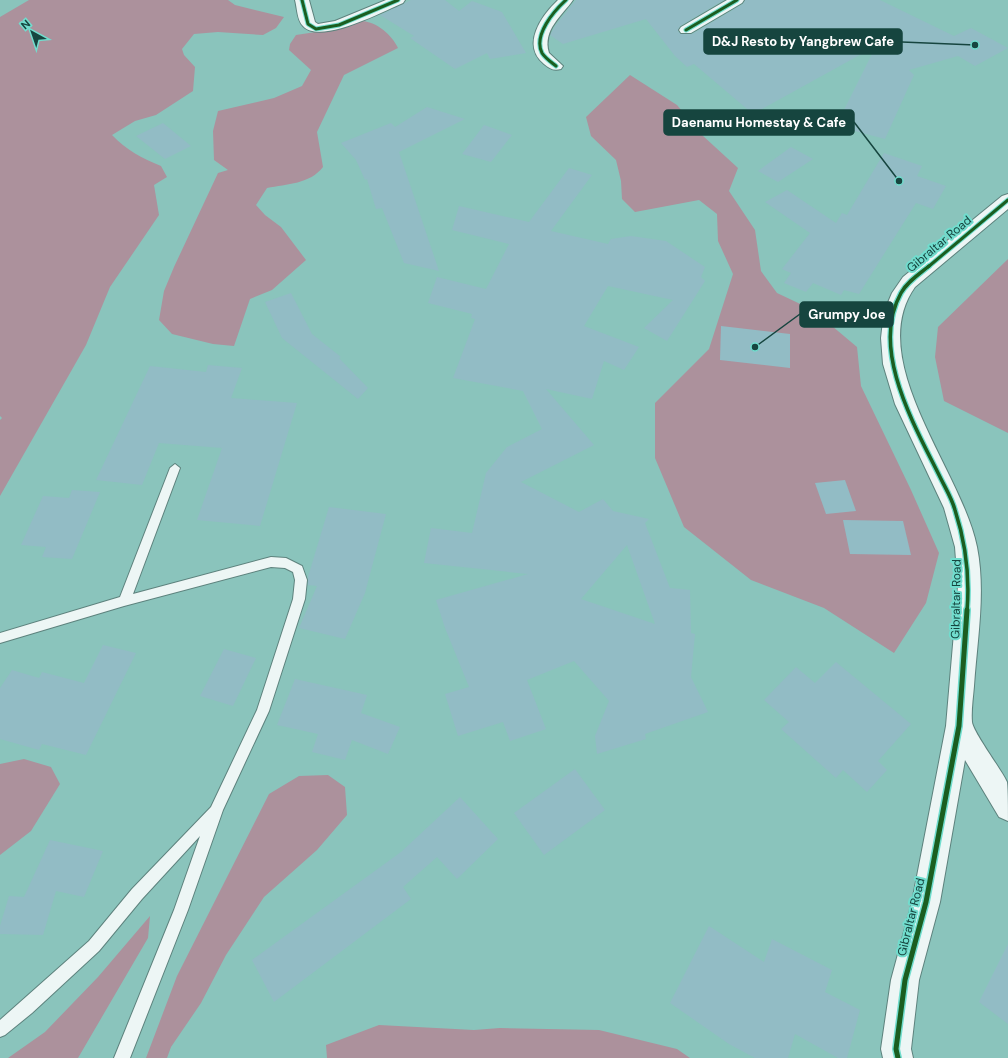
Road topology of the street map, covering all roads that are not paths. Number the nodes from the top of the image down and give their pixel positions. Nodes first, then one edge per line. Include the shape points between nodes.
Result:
1 (302, 0) edge
2 (398, 0) edge
3 (566, 0) edge
4 (737, 0) edge
5 (686, 30) dead end
6 (556, 66) dead end
7 (1008, 200) edge
8 (175, 468) dead end
9 (124, 601) junction
10 (0, 638) edge
11 (959, 726) junction
12 (217, 808) junction
13 (1008, 808) edge
14 (0, 1030) edge
15 (122, 1058) edge
16 (898, 1058) edge

1 - 2 street via 308,24 316,29 339,25
3 - 6 street via 557,6 540,40 543,54
4 - 5 street
7 - 11 street, Gibraltar Road via 909,282 893,312 893,364 905,404 955,508 966,547 968,586
8 - 9 lane
9 - 10 lane
9 - 12 lane via 271,562 286,563 298,570 301,580 299,598 263,711
11 - 13 street
11 - 16 street, Gibraltar Road via 926,902 905,980 896,1049
12 - 14 lane via 137,894 94,946 28,1008
12 - 15 lane via 181,910

